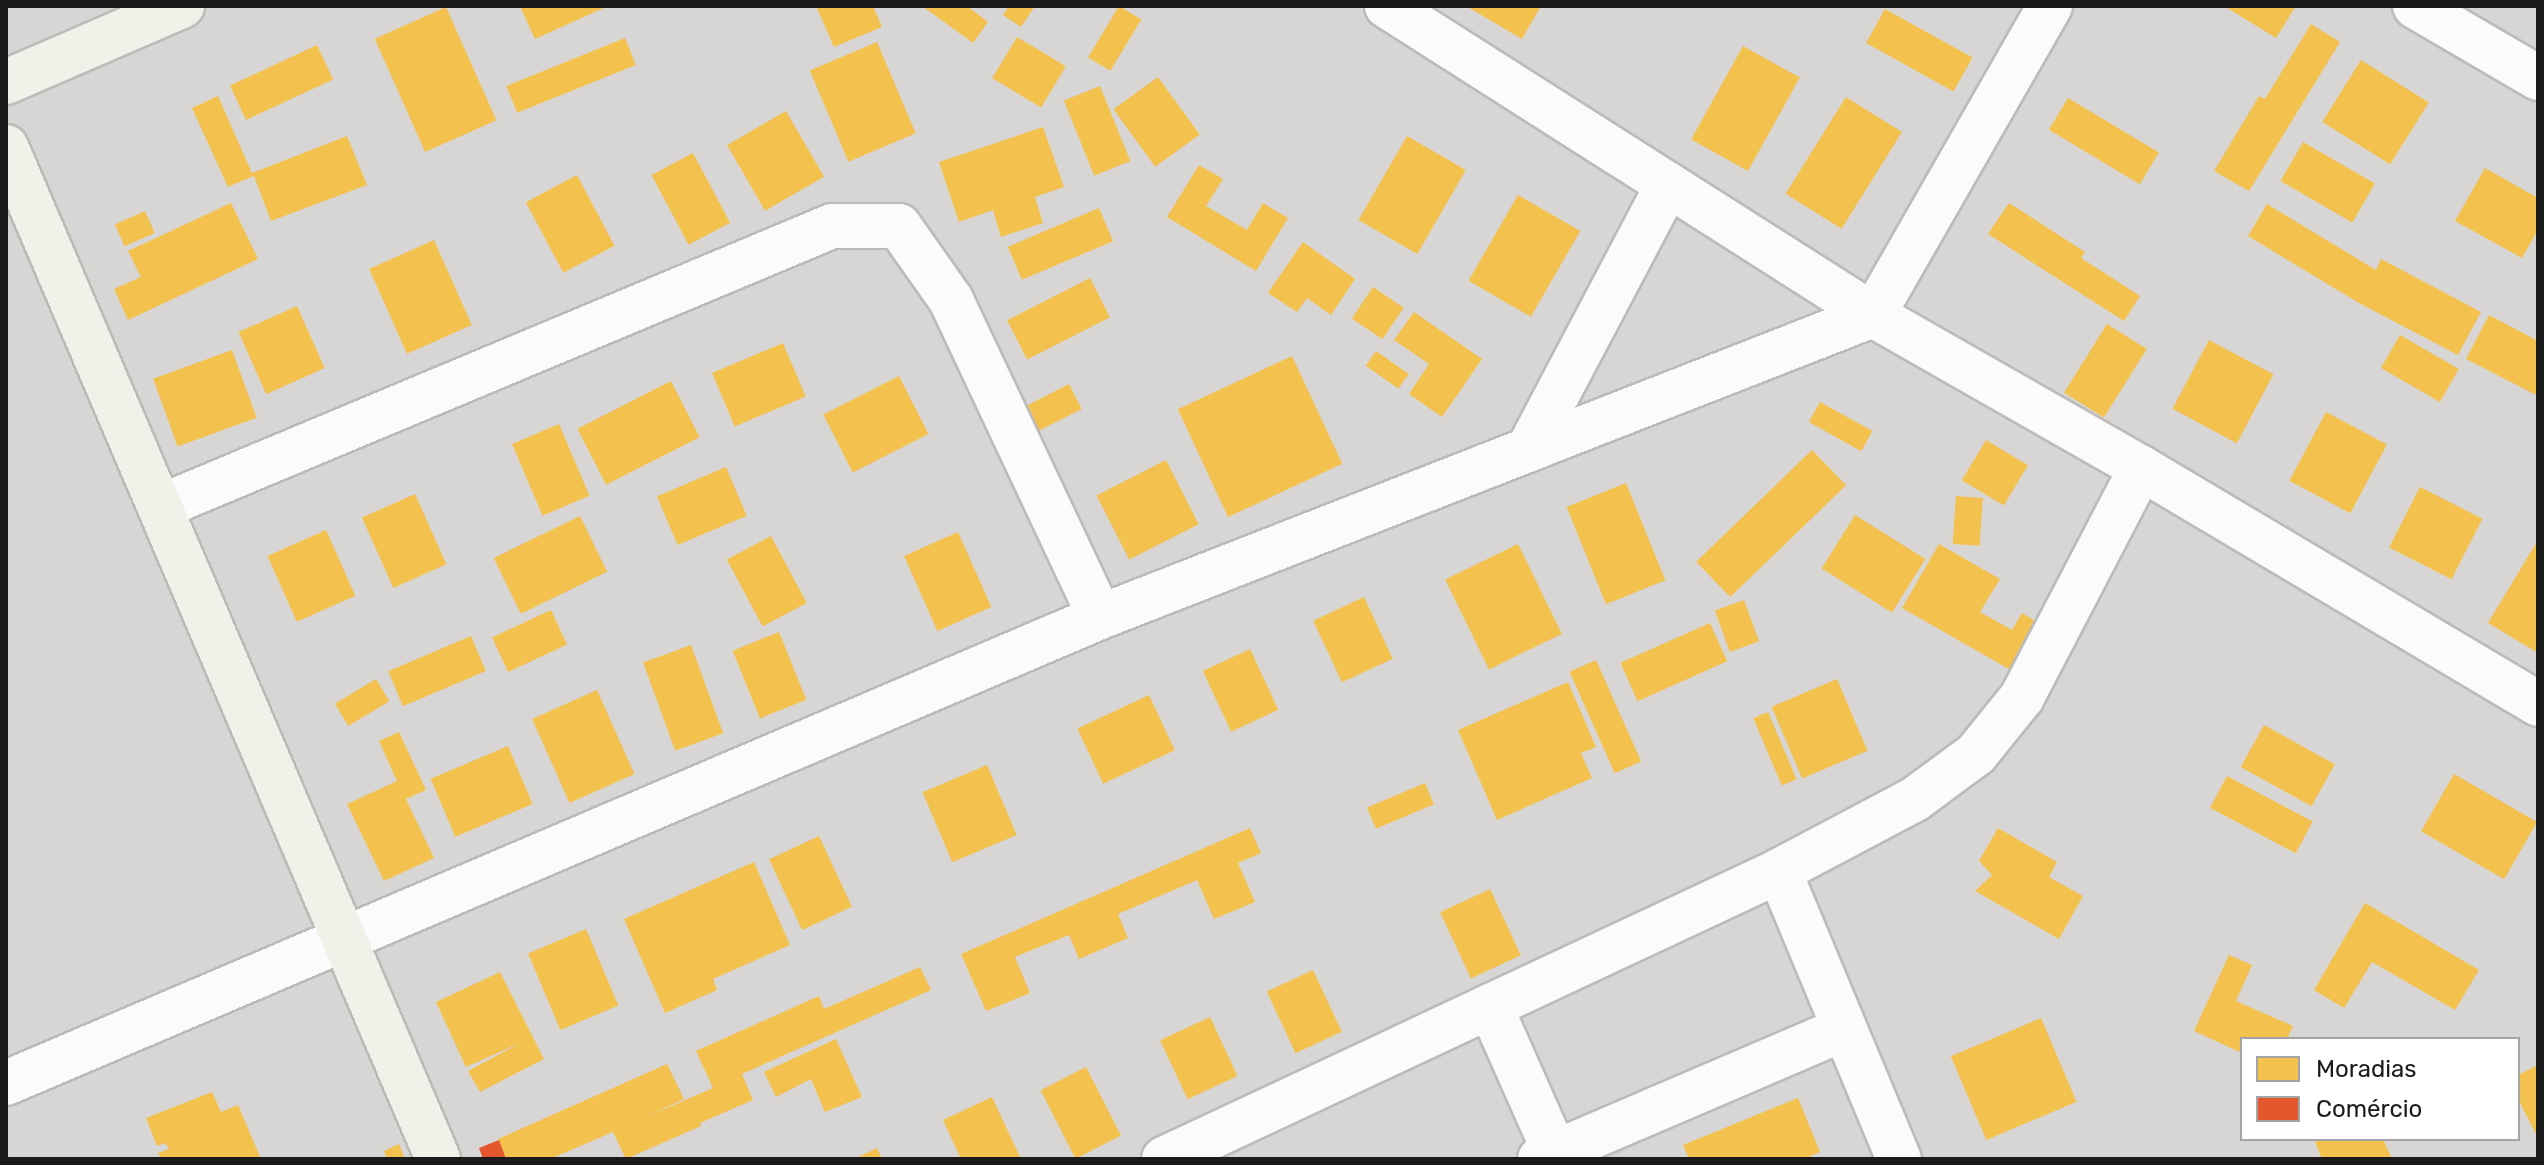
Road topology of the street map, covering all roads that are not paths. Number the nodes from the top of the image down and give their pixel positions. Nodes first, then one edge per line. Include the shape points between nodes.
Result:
1 (182, 6) edge
2 (1387, 6) edge
3 (2050, 6) edge
4 (2415, 6) edge
5 (2538, 78) edge
6 (6, 82) edge
7 (6, 147) edge
8 (1668, 185) junction
9 (1873, 315) junction
10 (1528, 450) junction
11 (2141, 468) junction
12 (160, 507) junction
13 (1100, 617) junction
14 (2538, 704) edge
15 (1779, 871) junction
16 (345, 941) junction
17 (1490, 1006) junction
18 (1844, 1029) junction
19 (6, 1083) edge
20 (1547, 1156) edge
21 (438, 1159) edge
22 (1164, 1159) edge
23 (1899, 1159) edge

1 - 6 street
2 - 8 street
3 - 9 street
4 - 5 street
7 - 12 street
8 - 9 street
8 - 10 street
9 - 10 street
9 - 11 street
10 - 13 street
11 - 14 street
11 - 15 street via 2022,697 1976,754 1915,799
12 - 13 street via 832,226 899,226 951,300
12 - 16 street
13 - 16 street
15 - 17 street
15 - 18 street
16 - 19 street
16 - 21 street
17 - 20 street
17 - 22 street
18 - 20 street
18 - 23 street

